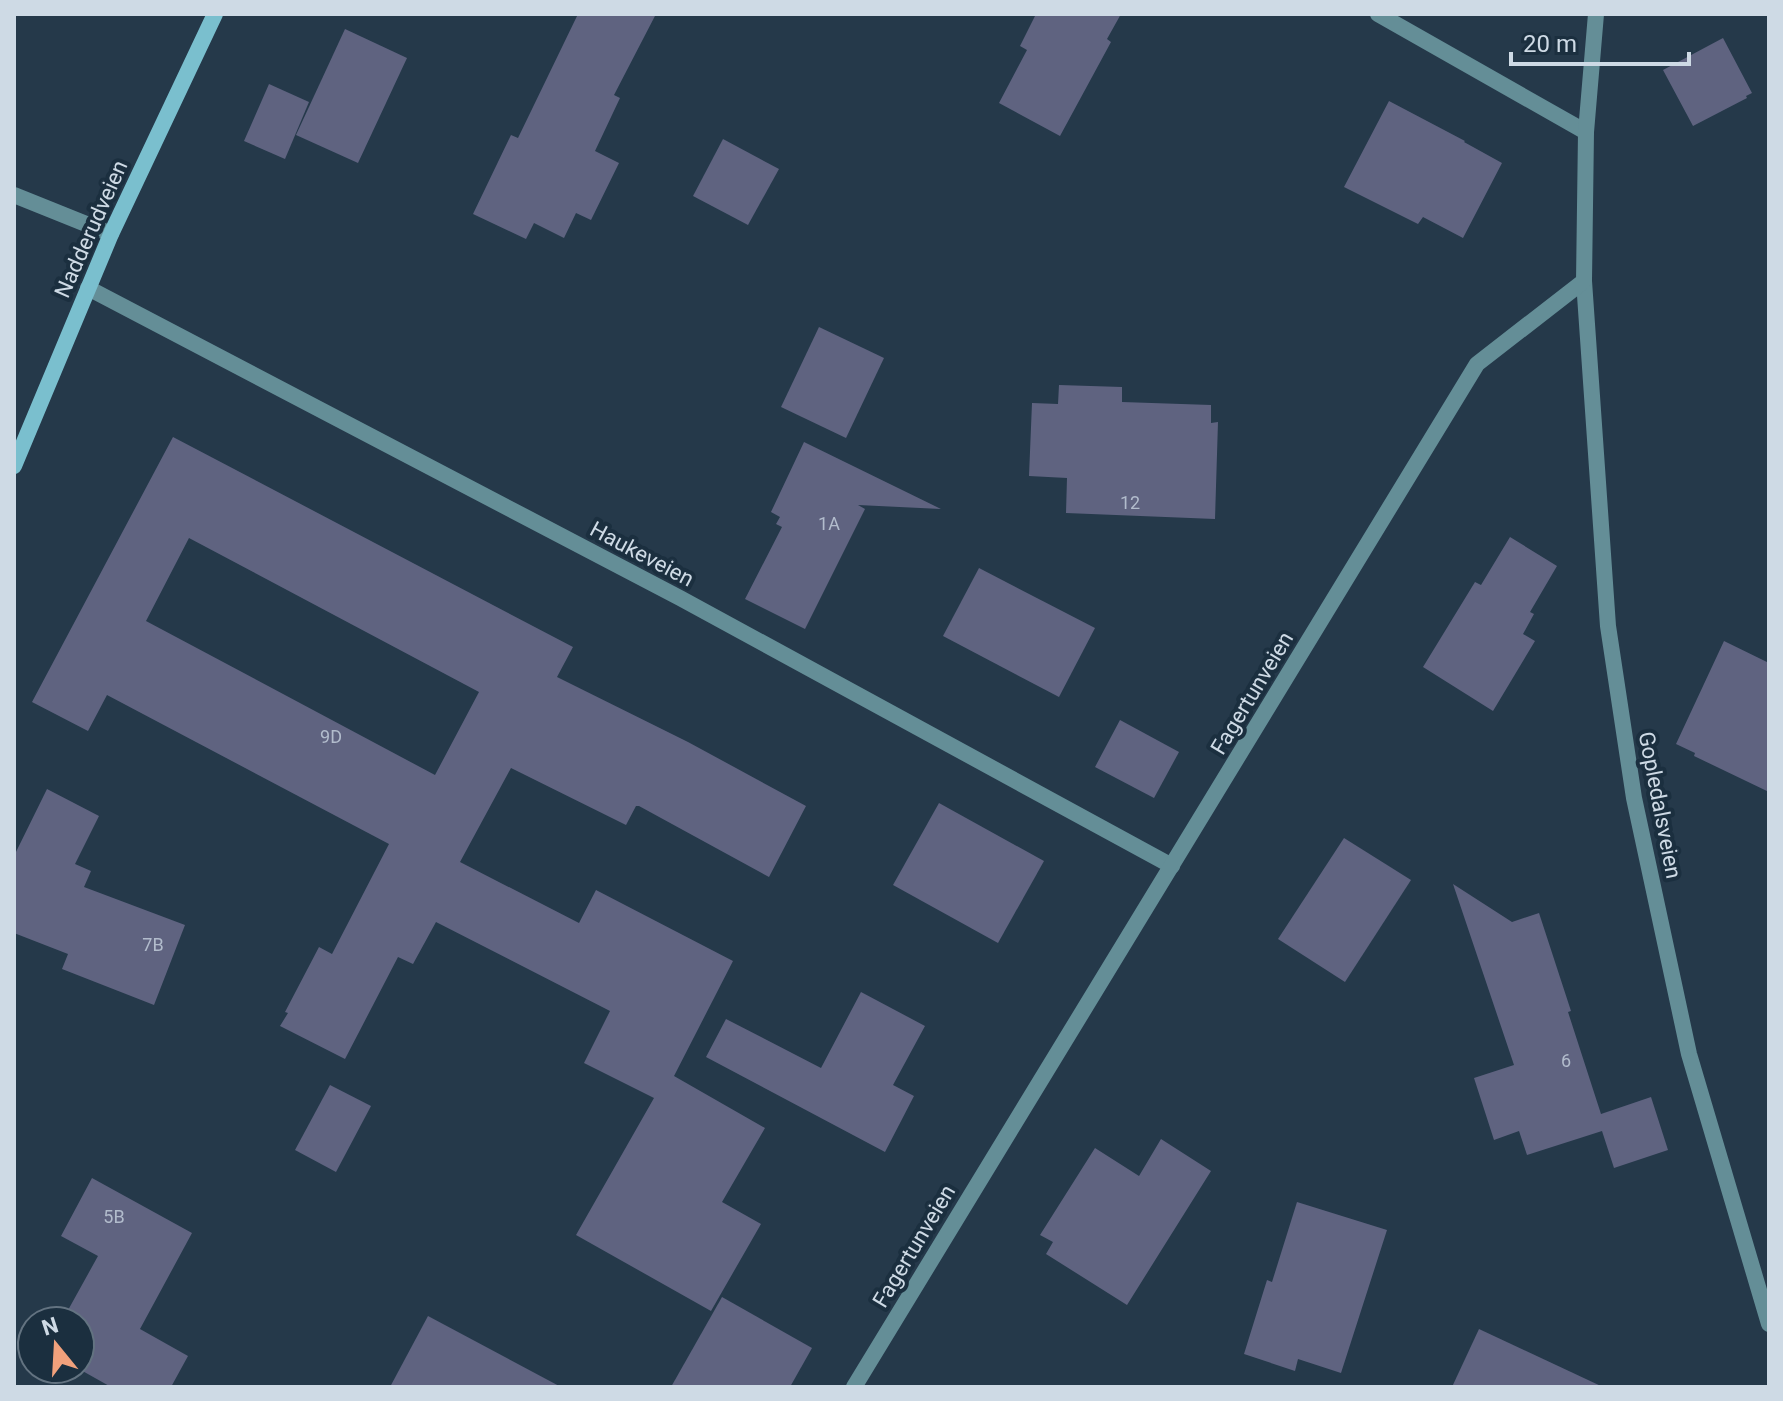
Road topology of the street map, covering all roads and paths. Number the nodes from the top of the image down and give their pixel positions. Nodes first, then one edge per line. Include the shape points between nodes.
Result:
1 (215, 14) edge
2 (1378, 14) edge
3 (1596, 14) edge
4 (1586, 132) junction
5 (14, 195) edge
6 (111, 234) junction
7 (1584, 281) junction
8 (88, 288) junction
9 (14, 466) edge
10 (1172, 866) junction
11 (1769, 1324) edge
12 (854, 1387) edge

1 - 6 main road, Nadderudveien
2 - 4 street
3 - 4 street
4 - 7 street
5 - 6 street
6 - 8 main road, Nadderudveien
7 - 10 street, Fagertunveien via 1477,364
7 - 11 street, Gopledalsveien via 1608,626 1634,798 1689,1054
8 - 9 main road, Nadderudveien
8 - 10 street, Haukeveien via 680,598
10 - 12 street, Fagertunveien

